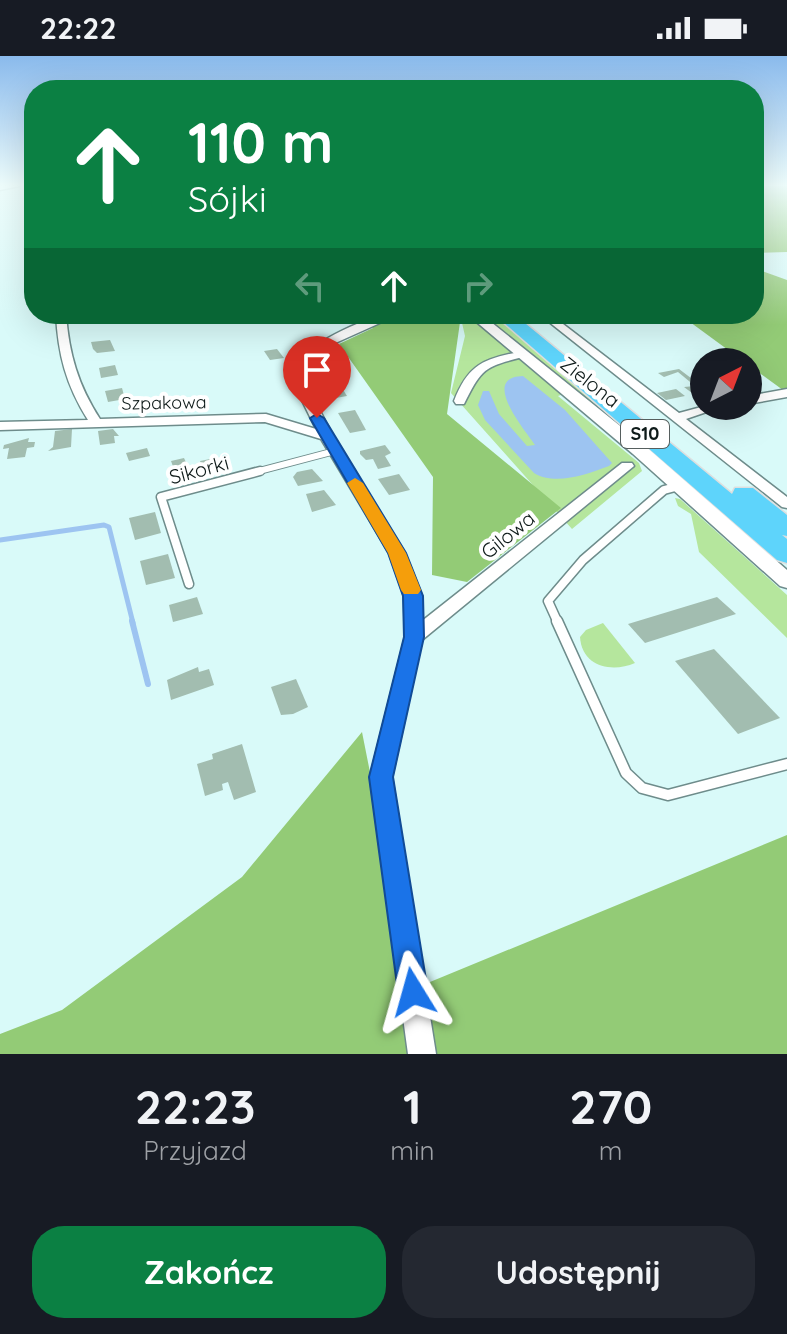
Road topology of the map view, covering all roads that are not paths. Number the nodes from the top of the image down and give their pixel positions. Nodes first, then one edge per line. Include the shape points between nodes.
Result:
1 (62, 324) edge
2 (373, 324) edge
3 (484, 324) edge
4 (515, 324) edge
5 (536, 324) edge
6 (557, 324) edge
7 (519, 355) junction
8 (787, 393) edge
9 (762, 397) edge
10 (460, 401) dead end
11 (690, 414) edge
12 (677, 418) junction
13 (96, 422) junction
14 (0, 426) edge
15 (326, 436) junction
16 (335, 451) junction
17 (627, 466) dead end
18 (787, 483) edge
19 (680, 485) junction
20 (768, 489) junction
21 (787, 504) edge
22 (787, 528) edge
23 (787, 554) edge
24 (787, 581) edge
25 (189, 584) dead end
26 (414, 637) junction
27 (787, 764) edge
28 (422, 1054) edge

1 - 13 street via 63,349 81,399
2 - 15 street via 296,367
3 - 7 street, Zielona
4 - 23 highway, S10
5 - 22 highway, S10
6 - 12 street, Zielona
7 - 10 street via 478,368
7 - 19 street, Zielona
8 - 9 street
11 - 12 street
12 - 20 street, Zielona
13 - 14 street, Szpakowa
13 - 15 street, Szpakowa via 266,418
15 - 16 street
16 - 25 lane, Sikorki via 161,497
16 - 26 street via 397,553 413,596
17 - 26 street, Gilowa
18 - 20 street
19 - 24 street, Zielona
19 - 27 lane via 664,490 569,574 548,601 626,773 642,788 668,795
20 - 21 street, Zielona
26 - 28 street via 381,777

